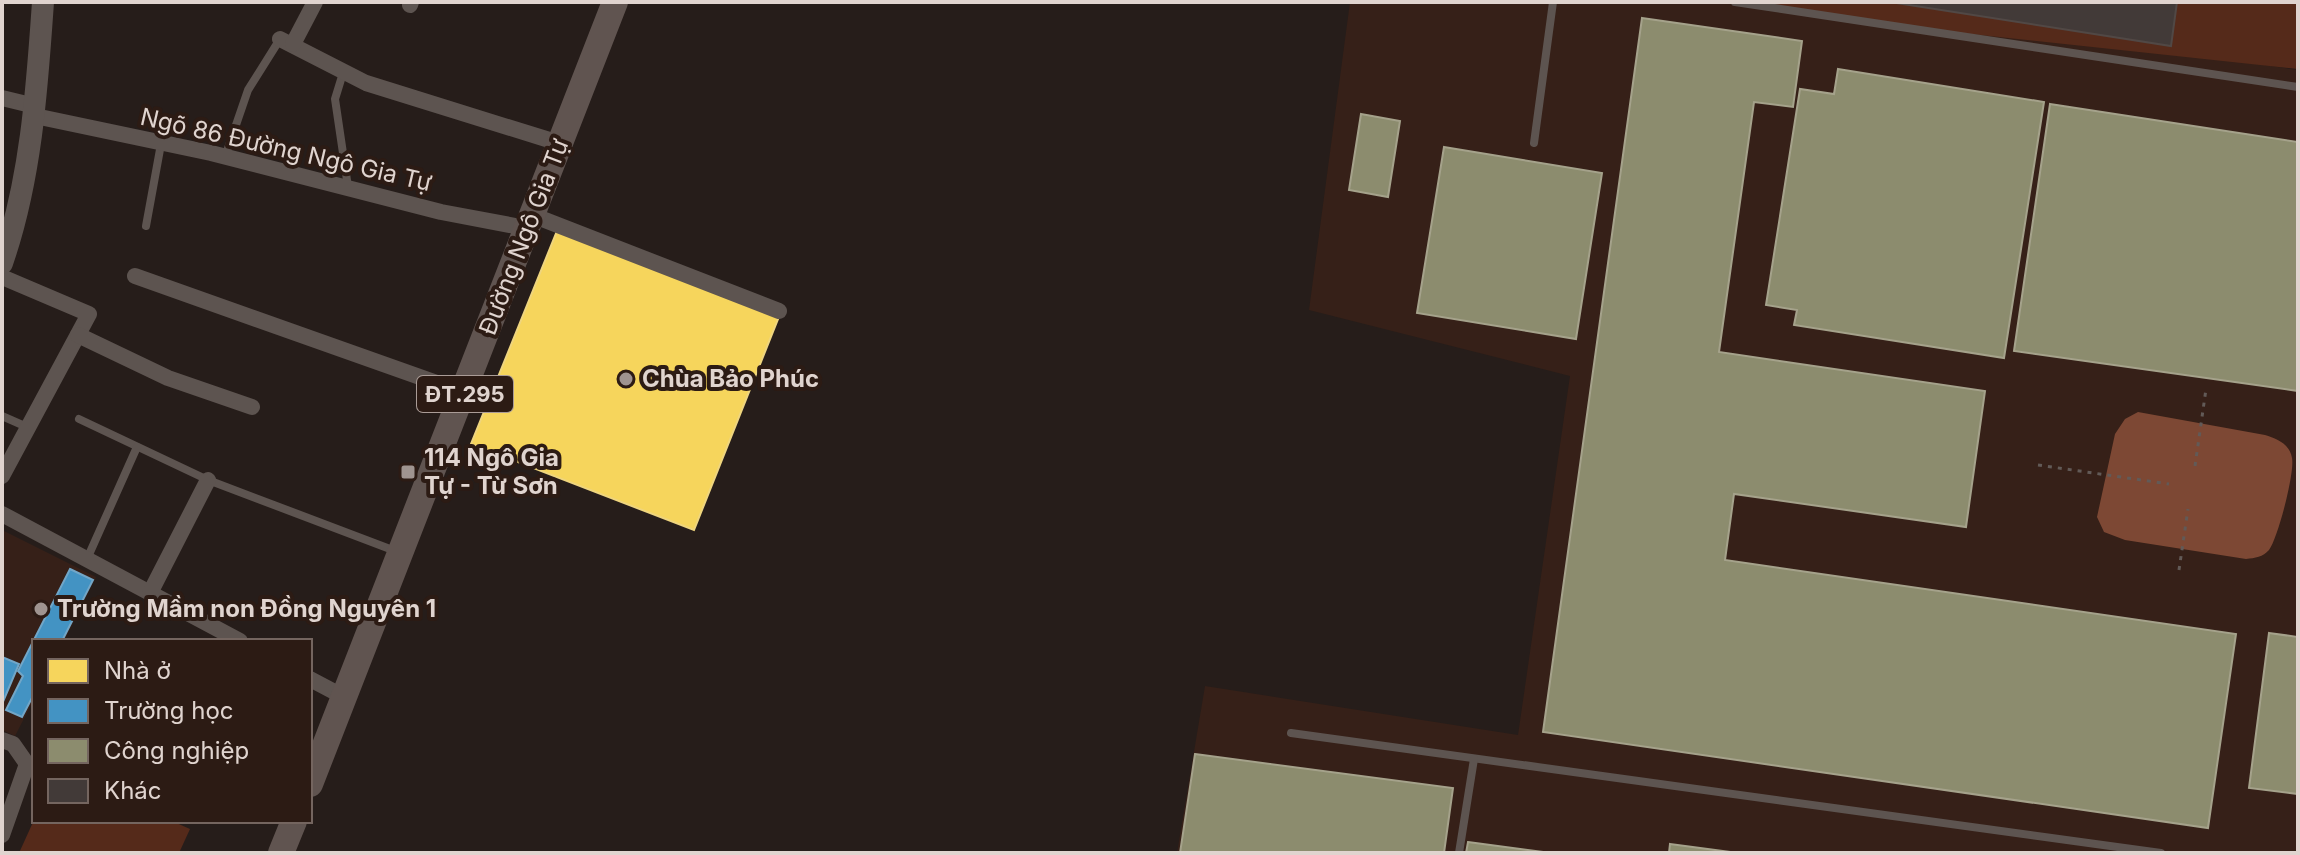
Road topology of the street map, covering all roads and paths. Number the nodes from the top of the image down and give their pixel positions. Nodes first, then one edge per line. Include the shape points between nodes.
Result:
1 (43, 2) edge
2 (315, 2) edge
3 (615, 2) edge
4 (1553, 2) edge
5 (1735, 2) edge
6 (286, 42) junction
7 (343, 73) junction
8 (2298, 87) edge
9 (2, 98) edge
10 (35, 111) junction
11 (559, 143) junction
12 (1534, 143) dead end
13 (161, 144) junction
14 (225, 157) junction
15 (348, 188) junction
16 (529, 222) junction
17 (146, 226) dead end
18 (2, 263) edge
19 (135, 276) dead end
20 (2, 277) edge
21 (779, 311) dead end
22 (78, 335) junction
23 (2206, 389) dead end
24 (465, 393) junction
25 (252, 407) dead end
26 (2, 416) edge
27 (79, 419) dead end
28 (27, 427) junction
29 (137, 447) junction
30 (2038, 465) dead end
31 (2195, 466) dead end
32 (2, 476) edge
33 (208, 480) junction
34 (2169, 484) dead end
35 (2188, 509) dead end
36 (2, 514) edge
37 (402, 554) junction
38 (87, 559) junction
39 (2179, 570) dead end
40 (150, 593) junction
41 (236, 639) edge
42 (312, 680) edge
43 (346, 698) junction
44 (1291, 733) dead end
45 (2, 740) edge
46 (1474, 759) junction
47 (312, 779) edge
48 (293, 823) edge
49 (2, 835) edge
50 (281, 853) edge
51 (1459, 853) edge
52 (2161, 853) edge

1 - 10 street
2 - 6 street
3 - 11 main road, Đường Ngô Gia Tự / ĐT.295
4 - 12 lane
5 - 8 lane
6 - 7 street
6 - 14 lane via 248,90
7 - 11 street
7 - 15 lane via 335,99
9 - 10 street, Ngõ 86 Đường Ngô Gia Tự
10 - 13 street, Ngõ 86 Đường Ngô Gia Tự
10 - 18 street via 17,216
11 - 16 main road, Đường Ngô Gia Tự / ĐT.295
13 - 14 street, Ngõ 86 Đường Ngô Gia Tự
13 - 17 lane
14 - 15 street, Ngõ 86 Đường Ngô Gia Tự
15 - 16 street, Ngõ 86 Đường Ngô Gia Tự
16 - 21 street, Ngõ 86 Đường Ngô Gia Tự
16 - 24 main road, Đường Ngô Gia Tự / ĐT.295
19 - 24 street
20 - 22 street via 89,314
22 - 25 street via 168,378
22 - 28 street
23 - 31 path
24 - 37 main road, Đường Ngô Gia Tự / ĐT.295
26 - 28 lane
27 - 29 lane
28 - 32 street
29 - 33 lane
29 - 38 lane
30 - 34 path
33 - 37 lane
33 - 40 street
35 - 39 path
36 - 38 street
37 - 43 main road, Đường Ngô Gia Tự / ĐT.295
38 - 40 street
40 - 41 street
42 - 43 street
43 - 47 main road, Đường Ngô Gia Tự / ĐT.295
44 - 46 lane
45 - 49 street via 13,744 27,764
46 - 51 lane
46 - 52 lane
48 - 50 main road

